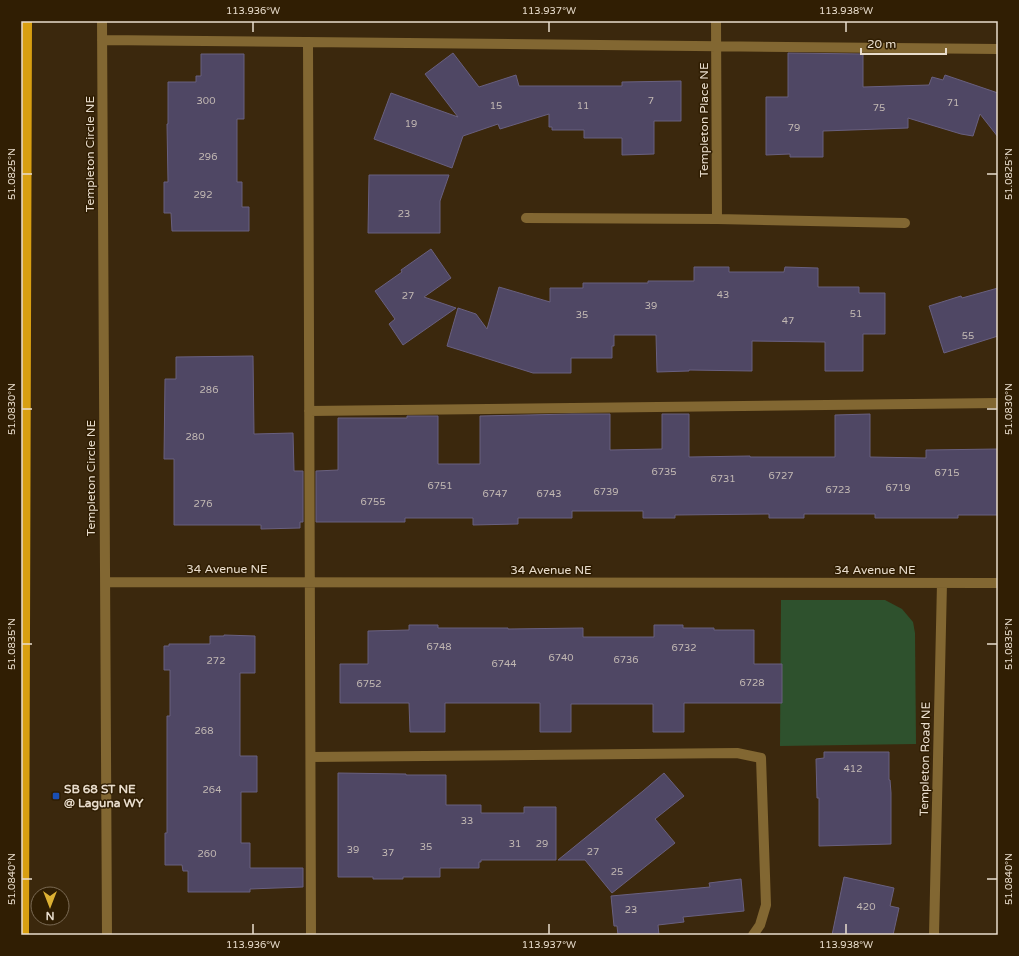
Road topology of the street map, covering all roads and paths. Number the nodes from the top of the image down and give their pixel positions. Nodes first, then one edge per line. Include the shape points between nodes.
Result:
1 (27, 21) edge
2 (102, 21) edge
3 (716, 21) edge
4 (102, 40) junction
5 (308, 42) junction
6 (717, 46) junction
7 (998, 49) edge
8 (526, 218) dead end
9 (717, 219) junction
10 (905, 223) dead end
11 (998, 403) edge
12 (309, 411) junction
13 (105, 582) junction
14 (310, 582) junction
15 (942, 583) junction
16 (998, 583) edge
17 (311, 757) junction
18 (24, 935) edge
19 (107, 935) edge
20 (312, 935) edge
21 (752, 935) edge
22 (934, 935) edge

1 - 18 main road
2 - 4 street, Templeton Circle NE
3 - 6 street, Templeton Place NE
4 - 5 street
4 - 13 street, Templeton Circle NE
5 - 6 street
5 - 12 street
6 - 7 street
6 - 9 street, Templeton Place NE
8 - 9 street
9 - 10 street
11 - 12 street
12 - 14 street
13 - 14 street, 34 Avenue NE
13 - 19 street, Templeton Circle NE
14 - 15 street, 34 Avenue NE
14 - 17 street
15 - 16 street, 34 Avenue NE
15 - 22 street, Templeton Road NE
17 - 20 street
17 - 21 street via 737,753 761,758 766,905 760,926

